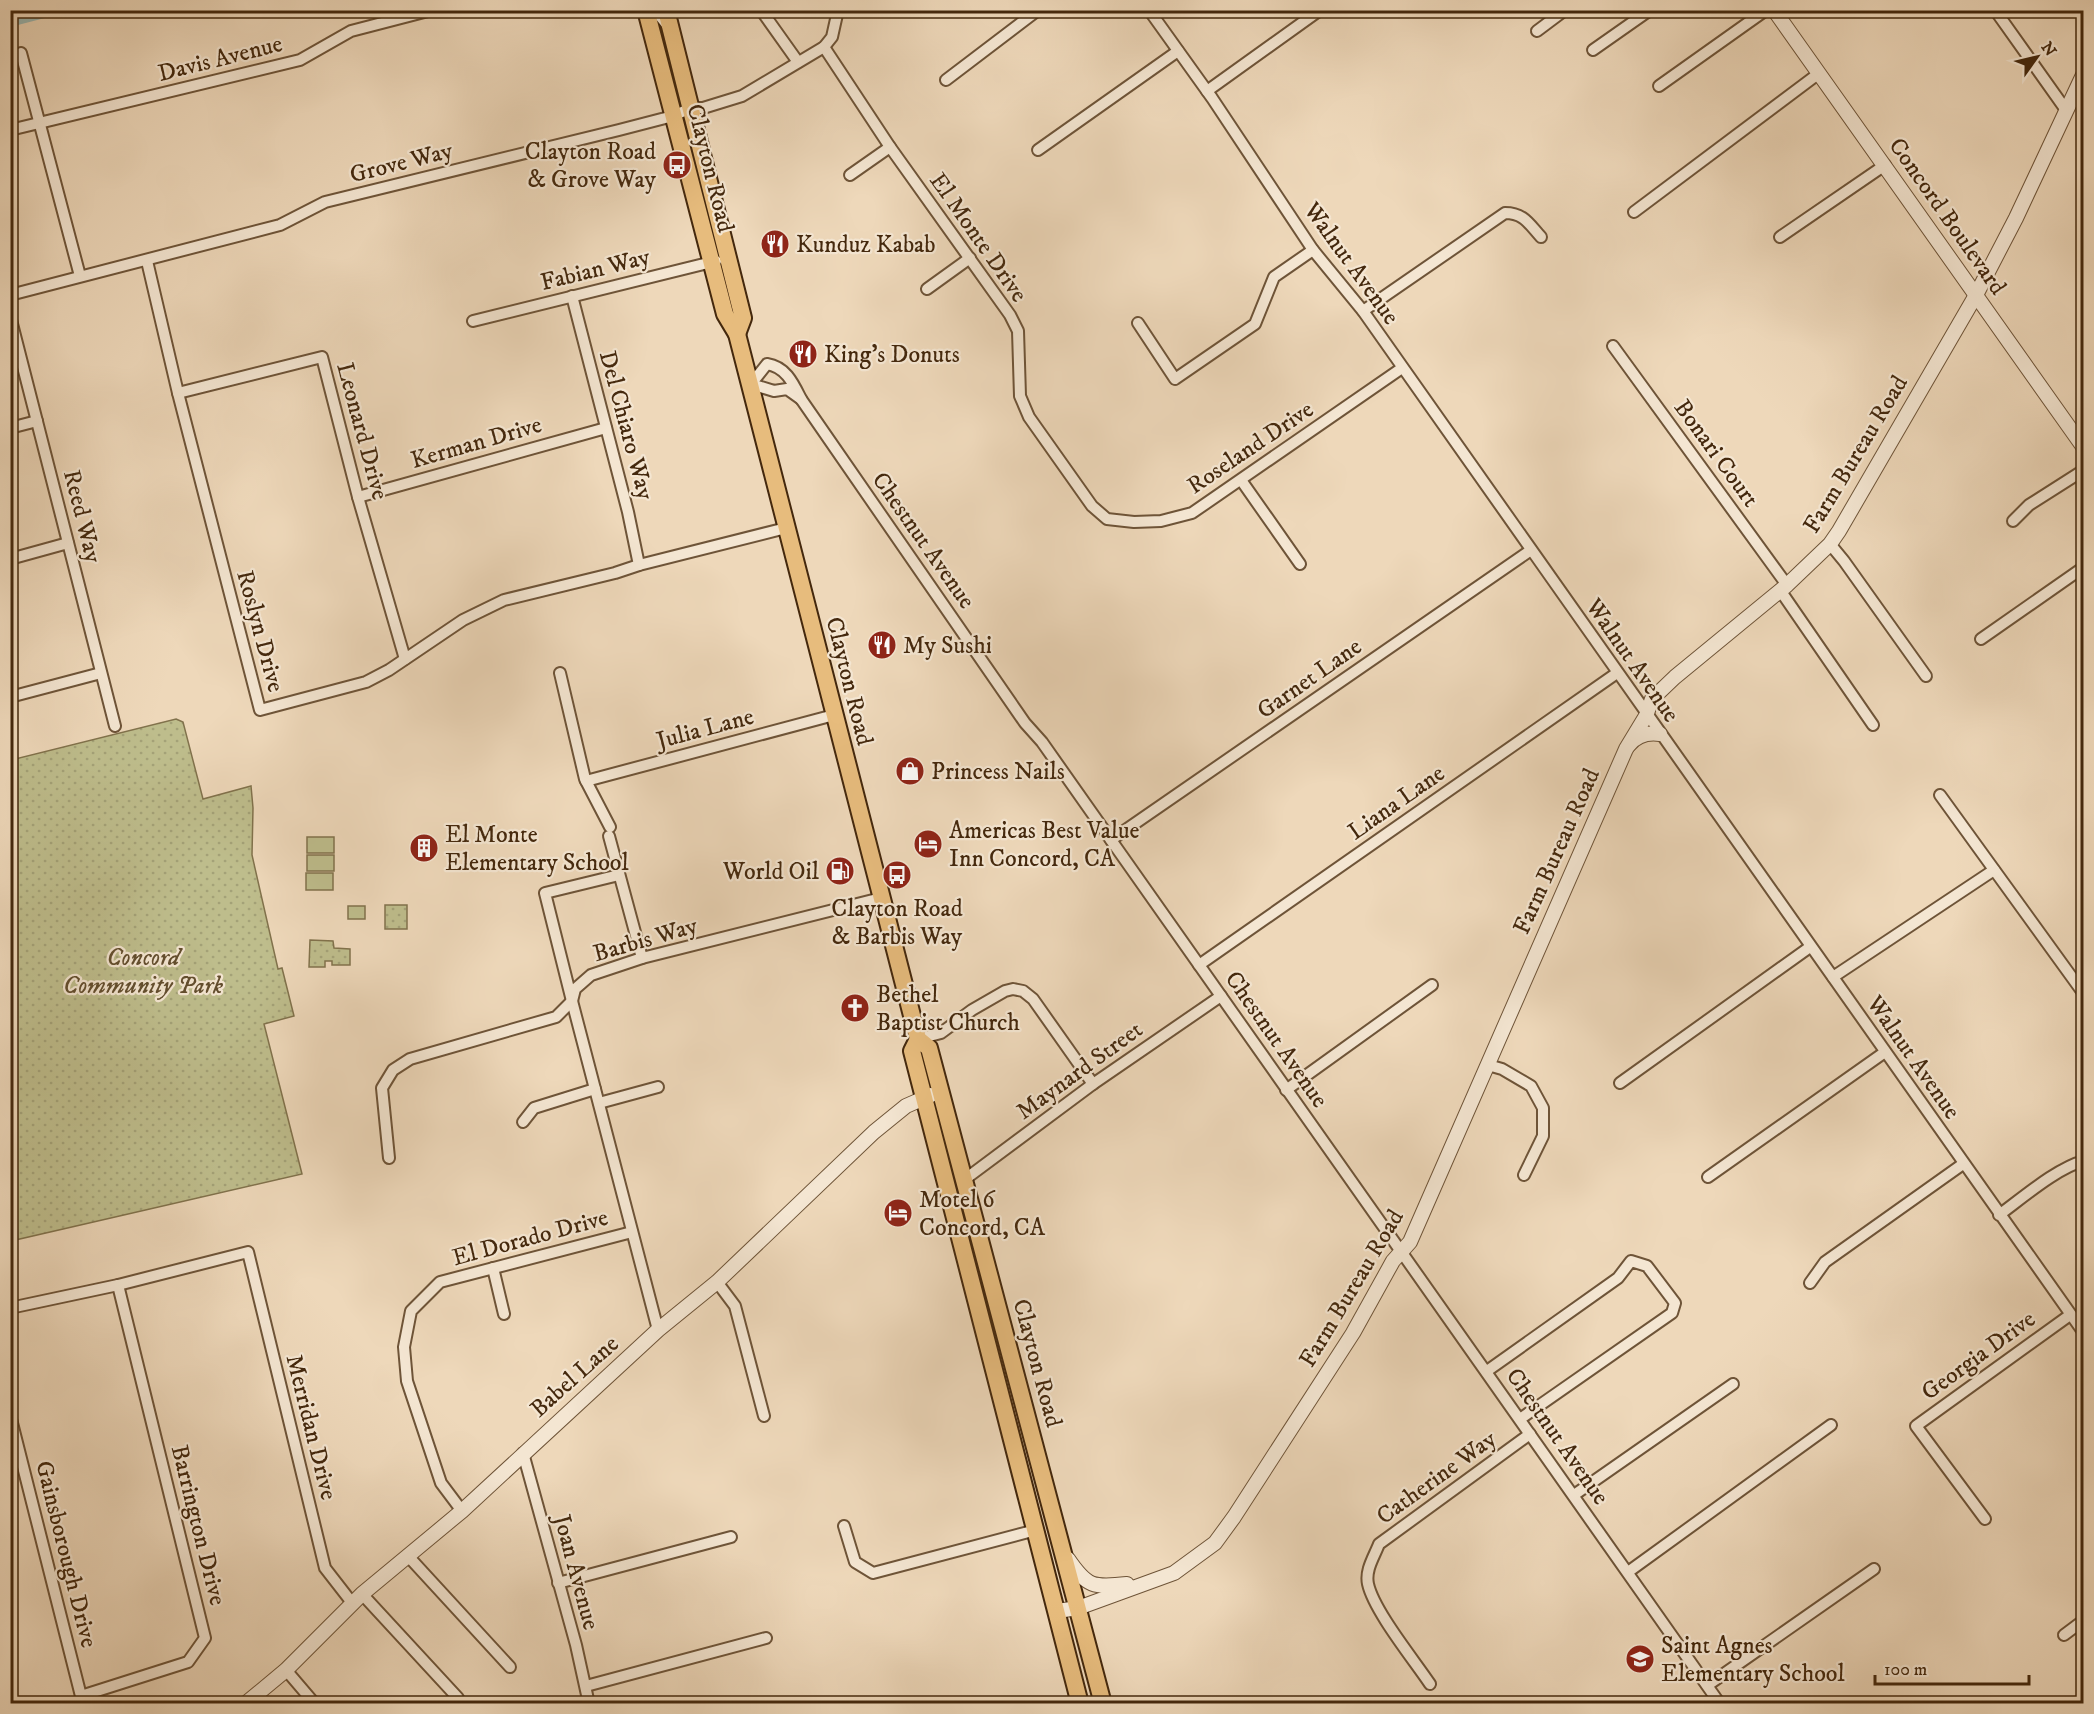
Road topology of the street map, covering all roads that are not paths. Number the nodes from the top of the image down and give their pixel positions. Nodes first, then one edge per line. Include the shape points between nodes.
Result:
1 (432, 10) edge
2 (646, 10) edge
3 (656, 10) edge
4 (666, 10) edge
5 (761, 10) edge
6 (838, 10) edge
7 (1038, 10) edge
8 (1149, 10) edge
9 (1320, 10) edge
10 (1565, 10) edge
11 (1650, 10) edge
12 (1766, 10) edge
13 (1774, 10) edge
14 (1995, 10) edge
15 (671, 30) junction
16 (1537, 31) dead end
17 (824, 48) junction
18 (1593, 50) dead end
19 (1178, 51) junction
20 (21, 53) dead end
21 (798, 62) junction
22 (2084, 73) edge
23 (1818, 74) junction
24 (946, 80) dead end
25 (1659, 86) dead end
26 (1207, 91) junction
27 (691, 108) junction
28 (2066, 110) junction
29 (674, 116) junction
30 (39, 123) junction
31 (10, 130) edge
32 (890, 147) junction
33 (1038, 150) dead end
34 (1885, 165) junction
35 (850, 175) dead end
36 (1634, 212) dead end
37 (1541, 237) dead end
38 (1780, 237) dead end
39 (1313, 250) junction
40 (728, 258) junction
41 (970, 258) junction
42 (147, 261) junction
43 (711, 262) junction
44 (80, 276) junction
45 (927, 288) dead end
46 (10, 295) edge
47 (1976, 295) junction
48 (572, 296) junction
49 (1363, 311) junction
50 (10, 316) edge
51 (473, 321) dead end
52 (1138, 323) dead end
53 (737, 334) junction
54 (1613, 346) dead end
55 (1402, 368) junction
56 (751, 384) junction
57 (178, 393) junction
58 (801, 399) junction
59 (36, 421) junction
60 (10, 428) edge
61 (606, 428) junction
62 (2084, 448) edge
63 (2084, 470) edge
64 (1240, 480) junction
65 (358, 497) junction
66 (1107, 519) joint
67 (2013, 521) dead end
68 (786, 528) junction
69 (68, 543) junction
70 (1830, 544) junction
71 (1531, 550) junction
72 (10, 559) edge
73 (1300, 564) dead end
74 (639, 565) junction
75 (2084, 567) edge
76 (1784, 587) junction
77 (1981, 639) dead end
78 (405, 659) junction
79 (101, 673) junction
80 (560, 673) dead end
81 (1617, 673) junction
82 (1926, 676) dead end
83 (10, 697) edge
84 (834, 715) junction
85 (1646, 716) junction
86 (1873, 725) dead end
87 (115, 726) dead end
88 (1660, 734) junction
89 (1626, 749) junction
90 (586, 781) junction
91 (1940, 795) dead end
92 (1111, 840) junction
93 (1994, 870) junction
94 (619, 875) junction
95 (881, 898) junction
96 (1810, 947) junction
97 (642, 958) junction
98 (1199, 965) junction
99 (1833, 977) junction
100 (1432, 985) dead end
101 (2084, 994) edge
102 (1221, 996) junction
103 (572, 1001) junction
104 (918, 1039) junction
105 (1885, 1052) junction
106 (1488, 1065) junction
107 (1620, 1083) dead end
108 (1093, 1084) junction
109 (658, 1087) dead end
110 (595, 1089) junction
111 (1286, 1090) junction
112 (932, 1094) junction
113 (598, 1103) junction
114 (523, 1122) dead end
115 (389, 1158) dead end
116 (2084, 1161) edge
117 (1964, 1164) junction
118 (1524, 1175) dead end
119 (1708, 1177) dead end
120 (964, 1180) junction
121 (1999, 1215) junction
122 (632, 1232) junction
123 (1401, 1251) junction
124 (493, 1268) junction
125 (717, 1282) junction
126 (1810, 1283) dead end
127 (118, 1285) junction
128 (10, 1308) edge
129 (504, 1314) dead end
130 (2070, 1315) junction
131 (658, 1330) junction
132 (2084, 1333) edge
133 (1487, 1371) junction
134 (1733, 1384) dead end
135 (10, 1415) edge
136 (764, 1416) dead end
137 (1520, 1419) junction
138 (1831, 1425) dead end
139 (1530, 1434) junction
140 (523, 1453) junction
141 (1574, 1495) junction
142 (462, 1511) junction
143 (1984, 1519) dead end
144 (844, 1526) dead end
145 (1036, 1530) junction
146 (731, 1536) dead end
147 (1064, 1555) junction
148 (408, 1556) junction
149 (1874, 1569) dead end
150 (1628, 1572) junction
151 (1149, 1581) junction
152 (558, 1583) junction
153 (358, 1599) junction
154 (1078, 1608) junction
155 (1057, 1611) junction
156 (2084, 1620) edge
157 (2064, 1635) dead end
158 (766, 1638) dead end
159 (510, 1667) dead end
160 (286, 1670) junction
161 (1430, 1684) dead end
162 (1707, 1685) junction
163 (586, 1686) junction
164 (458, 1698) dead end
165 (82, 1700) edge
166 (245, 1704) edge
167 (315, 1704) edge
168 (589, 1704) edge
169 (1080, 1704) edge
170 (1103, 1704) edge
171 (1720, 1704) edge

1 - 30 street, Davis Avenue via 351,31 300,60
2 - 29 main road, Clayton Road
3 - 15 street
4 - 15 main road, Clayton Road
5 - 21 street
6 - 17 street via 832,37
7 - 24 street
8 - 19 street, Walnut Avenue
9 - 26 street
10 - 16 street
11 - 18 street
12 - 25 street
13 - 23 street, Concord Boulevard
14 - 28 street
15 - 27 main road, Clayton Road
17 - 21 street, Grove Way
17 - 32 street, El Monte Drive
19 - 26 street, Walnut Avenue
19 - 33 street
20 - 30 street
21 - 27 street, Grove Way via 742,96
22 - 28 street, Farm Bureau Road
23 - 34 street, Concord Boulevard
23 - 36 street
26 - 39 street, Walnut Avenue
27 - 29 street, Grove Way
27 - 40 main road, Clayton Road
28 - 47 street, Farm Bureau Road
29 - 42 street, Grove Way via 325,202 280,225
29 - 43 main road, Clayton Road
30 - 31 street, Davis Avenue
30 - 44 street
32 - 35 street
32 - 41 street, El Monte Drive
34 - 38 street
34 - 47 street, Concord Boulevard
37 - 49 street via 1523,216 1505,213
39 - 49 street, Walnut Avenue
39 - 52 street via 1274,277 1255,324 1175,379
40 - 43 street, Fabian Way
40 - 53 main road, Clayton Road via 743,318
41 - 45 street
41 - 66 street, El Monte Drive via 1018,331 1020,396 1029,417 1092,506
42 - 44 street, Grove Way
42 - 57 street, Roslyn Drive
43 - 48 street, Fabian Way
43 - 53 main road, Clayton Road via 725,314
44 - 46 street, Grove Way
47 - 62 street, Concord Boulevard
47 - 70 street, Farm Bureau Road
48 - 51 street, Fabian Way
48 - 61 street, Del Chiaro Way
49 - 55 street, Walnut Avenue
50 - 59 street, Reed Way
53 - 56 main road, Clayton Road
54 - 76 street, Bonari Court
55 - 64 street, Roseland Drive
55 - 71 street, Walnut Avenue
56 - 58 street via 774,391 787,389
56 - 58 street, Chestnut Avenue via 767,364 774,365 789,377
56 - 68 main road, Clayton Road
57 - 65 street, Leonard Drive via 322,357
57 - 78 street, Roslyn Drive via 260,710 366,682
58 - 92 street, Chestnut Avenue via 1025,723
59 - 60 street
59 - 69 street, Reed Way
61 - 65 street, Kerman Drive
61 - 74 street, Del Chiaro Way
63 - 67 street via 2029,505
64 - 66 street, Roseland Drive via 1192,513 1177,518 1134,522
64 - 73 street
65 - 78 street, Leonard Drive
68 - 74 street, Roslyn Drive
68 - 84 main road, Clayton Road
69 - 72 street
69 - 79 street, Reed Way
70 - 76 street, Farm Bureau Road
70 - 82 street
71 - 81 street, Walnut Avenue
71 - 92 street, Garnet Lane
74 - 78 street, Roslyn Drive via 504,600 463,620
75 - 77 street
76 - 85 street, Farm Bureau Road via 1675,677 1652,699
76 - 86 street, Bonari Court
79 - 83 street
79 - 87 street, Reed Way
80 - 90 street
81 - 85 street, Walnut Avenue
81 - 98 street, Liana Lane
84 - 90 street, Julia Lane
84 - 95 main road, Clayton Road
85 - 88 street, Walnut Avenue
85 - 89 street, Farm Bureau Road
88 - 89 street via 1640,736
88 - 96 street, Walnut Avenue
89 - 106 street, Farm Bureau Road
90 - 94 street via 609,831
91 - 93 street
92 - 98 street, Chestnut Avenue
93 - 99 street
93 - 101 street
94 - 97 street
94 - 103 street via 545,893
95 - 97 street, Barbis Way
95 - 104 main road, Clayton Road
96 - 99 street, Walnut Avenue
96 - 107 street
97 - 103 street, Barbis Way via 591,975 575,989
98 - 102 street, Chestnut Avenue
99 - 105 street, Walnut Avenue
100 - 111 street
102 - 108 street, Maynard Street
102 - 111 street, Chestnut Avenue
103 - 110 street
103 - 115 street, Barbis Way via 556,1017 410,1059 393,1070 382,1088
104 - 108 street via 941,1033 994,995 1013,989 1023,991 1033,999
104 - 112 main road, Clayton Road via 928,1047
105 - 117 street, Walnut Avenue
105 - 119 street
106 - 118 street via 1532,1086 1543,1108 1543,1136
106 - 123 street, Farm Bureau Road via 1410,1242
108 - 120 street, Maynard Street
109 - 113 street
110 - 113 street
110 - 114 street via 534,1108
111 - 123 street, Chestnut Avenue
112 - 120 main road, Clayton Road
112 - 125 street, Babel Lane via 906,1106 874,1132
112 - 145 main road, Clayton Road
113 - 122 street
116 - 121 street via 2062,1170
117 - 121 street, Walnut Avenue
117 - 126 street via 1825,1262
120 - 147 main road, Clayton Road
121 - 130 street, Walnut Avenue
122 - 124 street, El Dorado Drive
122 - 131 street
123 - 133 street, Chestnut Avenue
123 - 151 street, Farm Bureau Road via 1353,1333 1215,1543 1179,1569
124 - 129 street
124 - 142 street, El Dorado Drive via 440,1282 411,1311 404,1347 407,1380 441,1483
125 - 131 street, Babel Lane
125 - 136 street via 735,1306
127 - 128 street
127 - 153 street, Merridan Drive via 248,1252 325,1568
127 - 165 street, Barrington Drive via 205,1638 188,1662
130 - 132 street, Walnut Avenue
130 - 143 street, Georgia Drive via 1916,1426
131 - 140 street, Babel Lane
133 - 137 street, Chestnut Avenue
133 - 137 street via 1618,1278 1631,1261 1647,1266 1675,1303 1672,1313
134 - 141 street
135 - 165 street, Gainsborough Drive
137 - 139 street, Chestnut Avenue
138 - 150 street
139 - 141 street, Chestnut Avenue
139 - 161 street, Catherine Way via 1379,1544 1369,1568 1368,1583 1376,1604
140 - 142 street, Babel Lane
140 - 152 street, Joan Avenue
141 - 150 street, Chestnut Avenue
142 - 148 street, Babel Lane
144 - 145 street via 855,1562 873,1573
145 - 155 main road, Clayton Road
146 - 152 street
147 - 151 street via 1080,1577 1092,1585
147 - 154 main road, Clayton Road
148 - 153 street, Babel Lane
148 - 159 street
149 - 162 street
150 - 162 street, Chestnut Avenue
151 - 154 street, Farm Bureau Road
152 - 163 street, Joan Avenue
153 - 160 street, Babel Lane
153 - 164 street, Merridan Drive
154 - 155 street, Farm Bureau Road
154 - 170 main road, Clayton Road
155 - 169 main road, Clayton Road
156 - 157 street
158 - 163 street
160 - 166 street, Babel Lane
160 - 167 street
162 - 171 street, Chestnut Avenue
163 - 168 street, Joan Avenue

